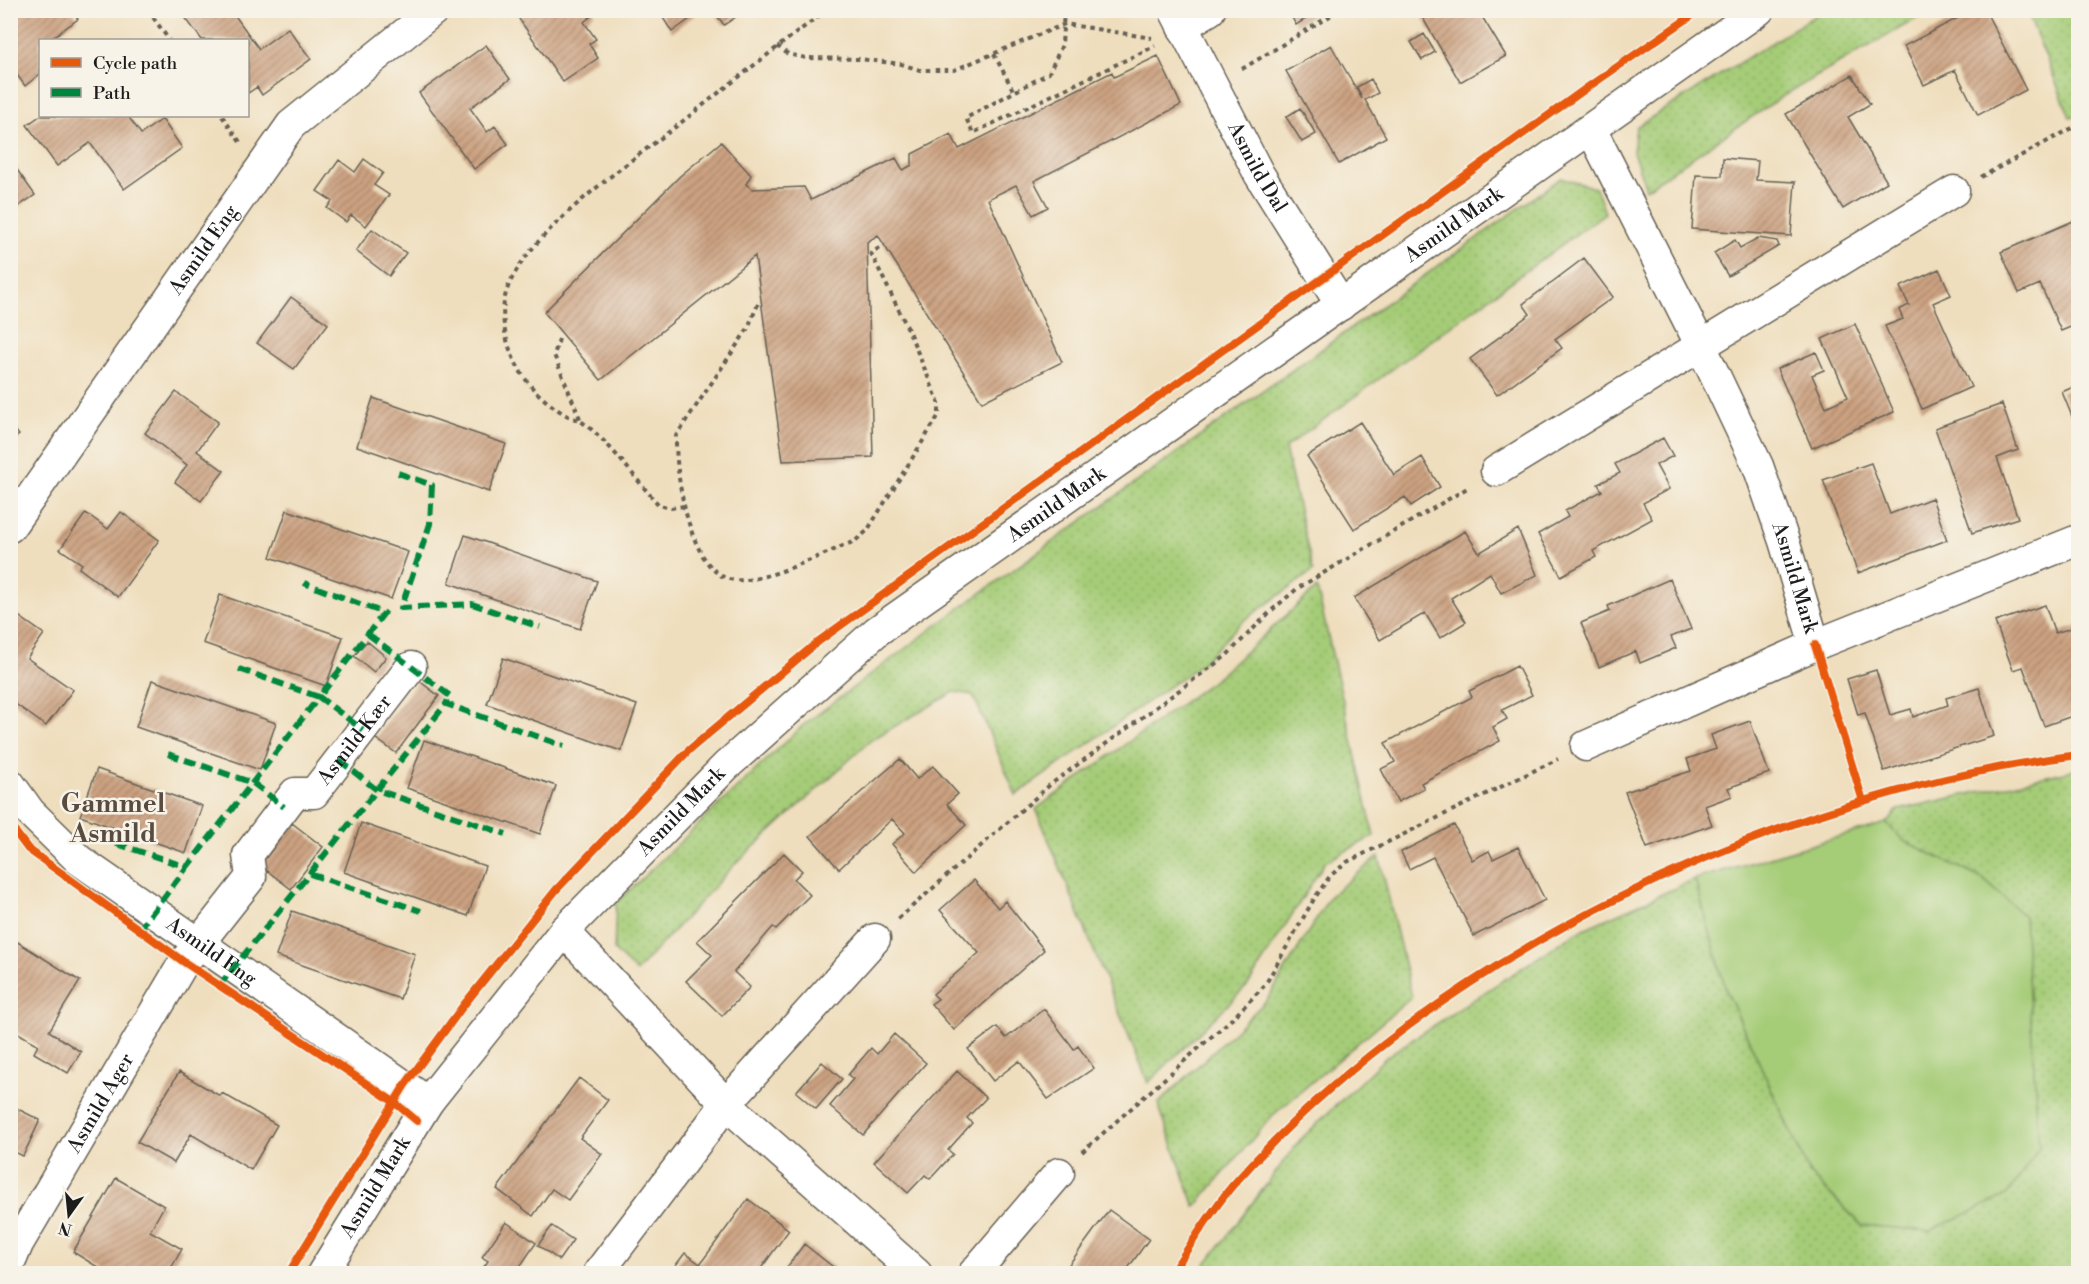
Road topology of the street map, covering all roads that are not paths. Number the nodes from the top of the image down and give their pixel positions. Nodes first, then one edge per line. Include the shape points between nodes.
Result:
1 (434, 10) edge
2 (1210, 10) edge
3 (1759, 10) edge
4 (1178, 19) edge
5 (1591, 129) junction
6 (1954, 191) road end
7 (1341, 305) junction
8 (1701, 346) junction
9 (1496, 471) road end
10 (10, 527) edge
11 (2079, 540) edge
12 (1815, 645) junction
13 (411, 667) dead end
14 (1586, 746) road end
15 (10, 784) edge
16 (564, 931) junction
17 (875, 939) road end
18 (197, 944) junction
19 (428, 1102) junction
20 (726, 1104) junction
21 (1059, 1173) road end
22 (10, 1263) edge
23 (599, 1272) dead end
24 (322, 1274) edge
25 (917, 1274) edge
26 (973, 1274) edge

1 - 10 street, Asmild Eng via 291,125
2 - 4 street, Asmild Dal
3 - 5 street, Asmild Mark
4 - 7 street, Asmild Dal via 1259,174
5 - 7 street, Asmild Mark
5 - 8 street, Asmild Mark
6 - 8 street
7 - 16 street, Asmild Mark via 877,631 726,766
8 - 9 street
8 - 12 street, Asmild Mark via 1758,466
11 - 12 street, Asmild Mark
12 - 14 street, Asmild Mark
13 - 18 street, Asmild Kær via 314,793 295,793 248,855 251,877
15 - 18 street, Asmild Eng via 30,812 79,860
16 - 19 street, Asmild Mark
16 - 20 street
17 - 20 street
18 - 19 street, Asmild Eng
18 - 22 street, Asmild Ager
19 - 24 street, Asmild Mark
20 - 23 street
20 - 25 street
21 - 26 street

